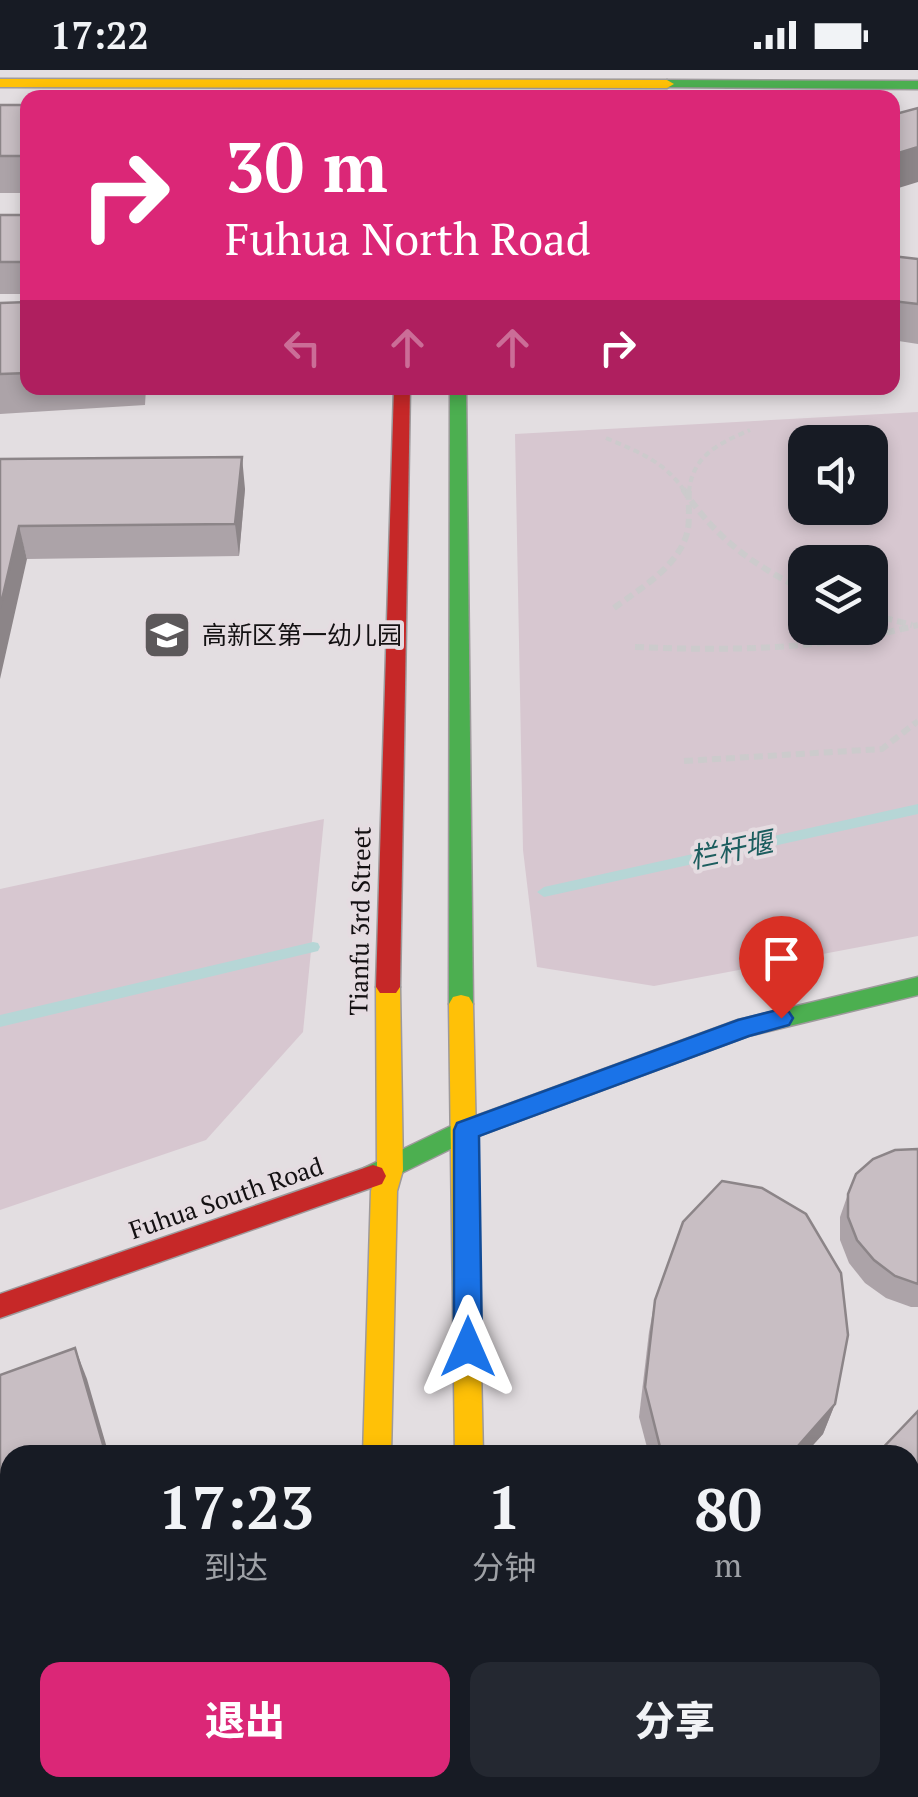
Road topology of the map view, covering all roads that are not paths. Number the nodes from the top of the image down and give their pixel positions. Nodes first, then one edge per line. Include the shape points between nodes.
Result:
1 (0, 83) edge
2 (411, 84) edge
3 (455, 84) edge
4 (918, 85) edge
5 (402, 395) edge
6 (458, 395) edge
7 (918, 986) edge
8 (466, 1130) junction
9 (390, 1170) junction
10 (0, 1306) edge
11 (377, 1445) edge
12 (469, 1445) edge

1 - 2 street
2 - 3 street
3 - 4 street
5 - 9 street, Tianfu 3rd Street via 388,854
6 - 8 street
7 - 8 street, Fuhua South Road via 746,1026
8 - 9 street, Fuhua South Road
8 - 12 street
9 - 10 street, Fuhua South Road
9 - 11 street, Tianfu 3rd Street via 384,1190

